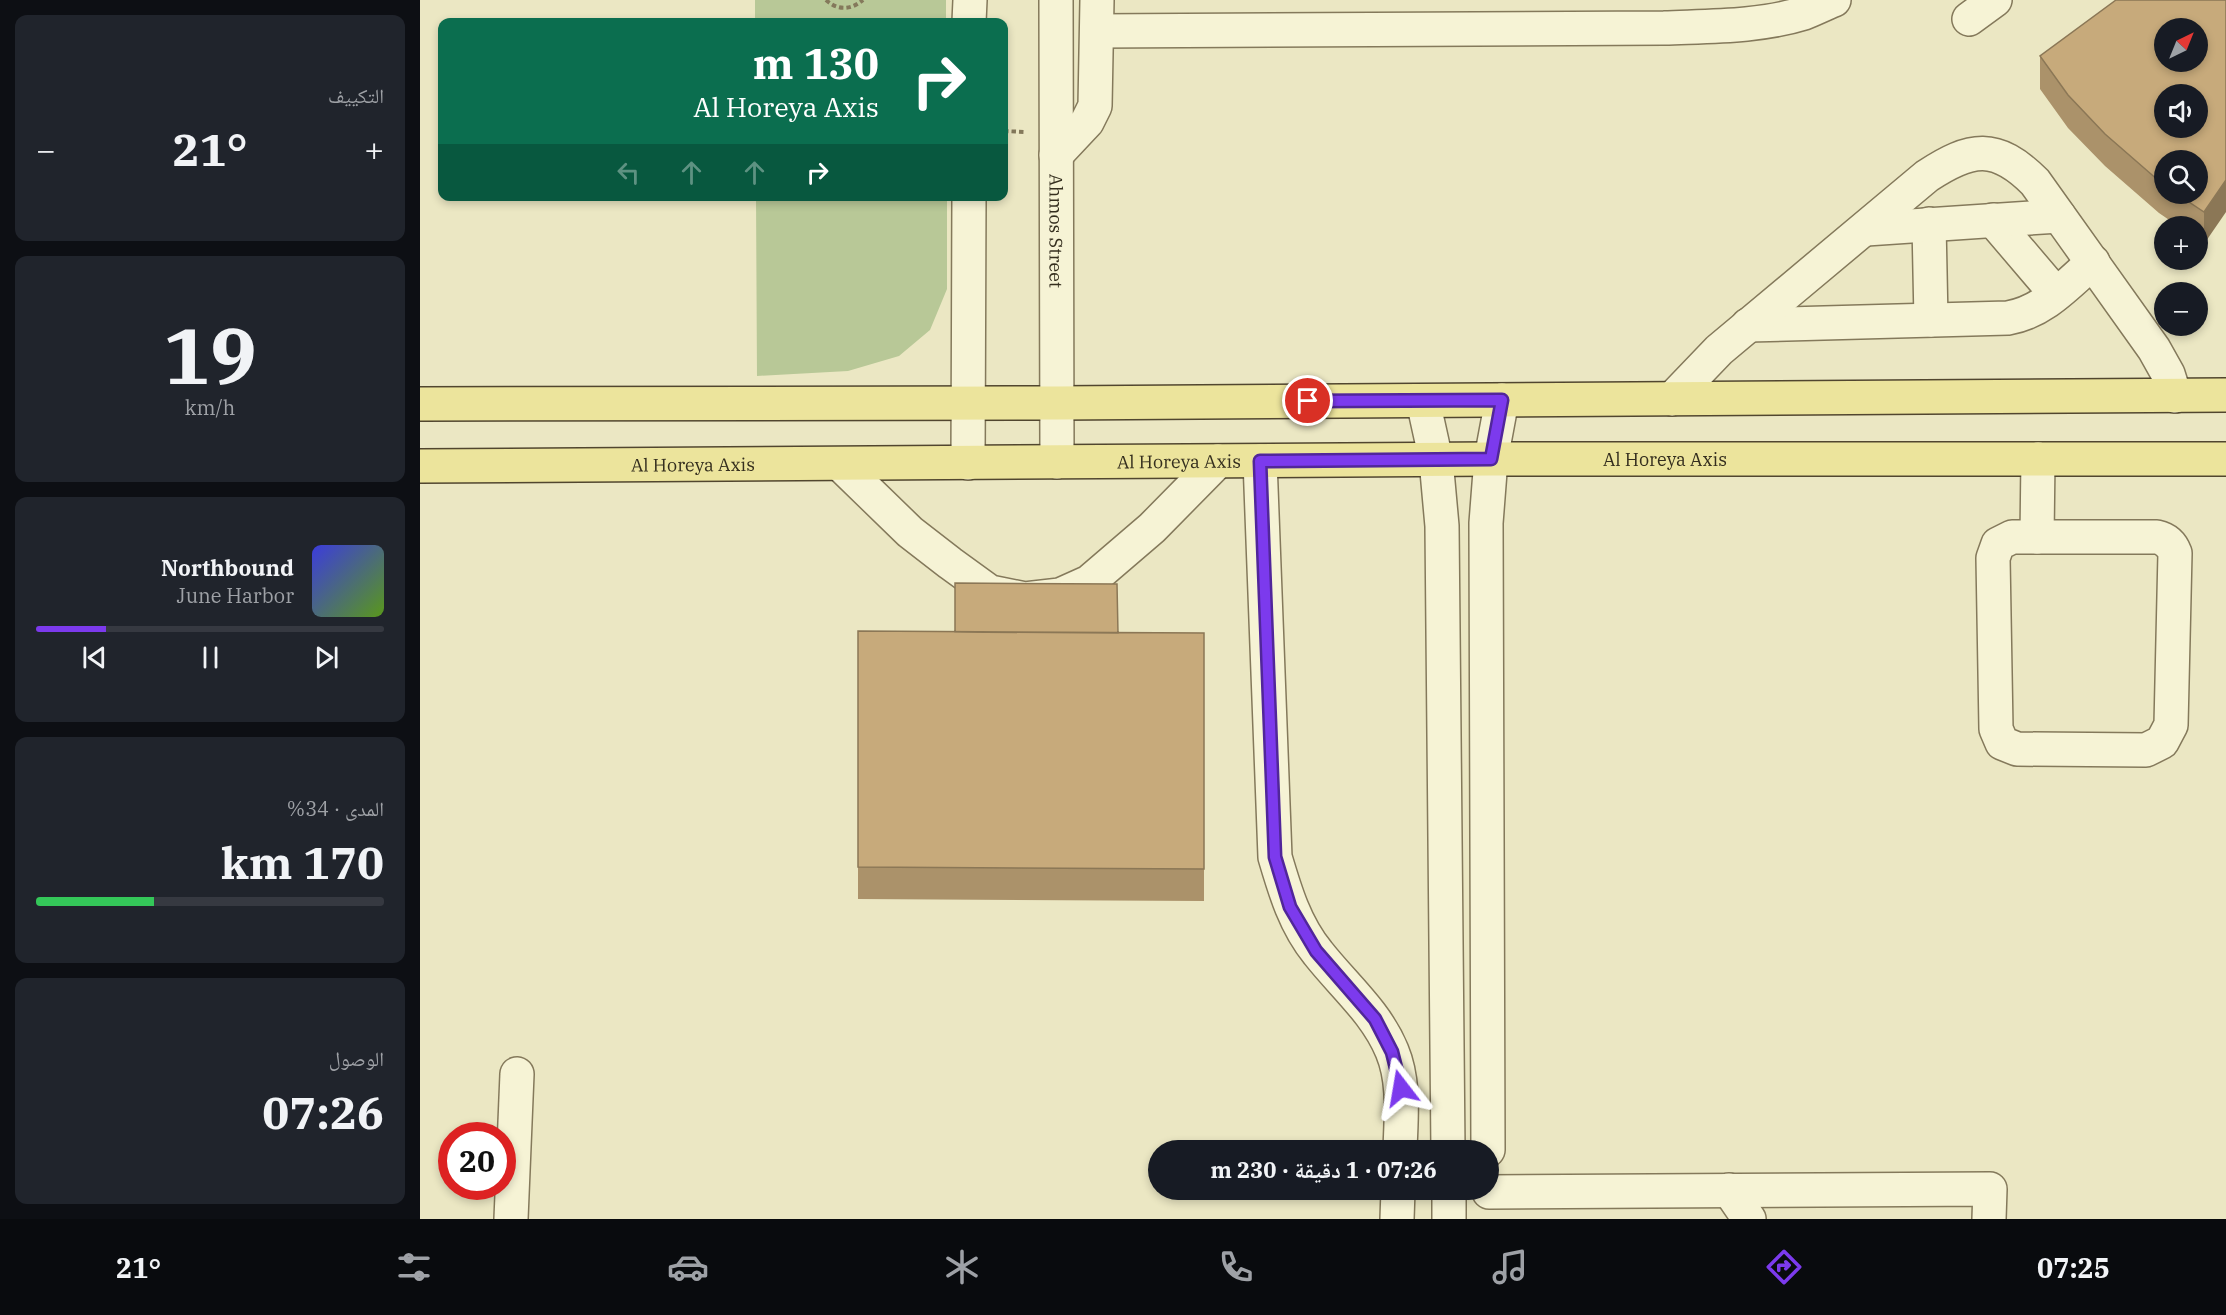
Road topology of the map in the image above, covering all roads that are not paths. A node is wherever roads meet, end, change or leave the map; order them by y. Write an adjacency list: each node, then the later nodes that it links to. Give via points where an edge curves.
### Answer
1 (969, 0): 8 (street)
2 (1056, 0): 10 (street, Ahmos Street)
3 (1834, 0): 5 (street, via 1765,22)
4 (1995, 0): 9 (street)
5 (1734, 13): 6 (street, via 1664,28)
6 (1443, 14): 7 (street)
7 (1097, 16): 10 (street, via 1095,106 1087,122)
8 (969, 18)
9 (1969, 19)
10 (1056, 155): 26 (street, Ahmos Street)
11 (969, 201): 25 (street)
12 (2059, 216): 13 (street); 15 (street, via 2021,168 2005,158 1985,153 1946,164); 16 (street)
13 (1993, 220): 14 (street); 17 (street)
14 (1929, 224): 15 (street); 18 (street)
15 (1866, 229): 19 (street)
16 (2093, 262): 17 (street); 21 (street, via 2154,349)
17 (2056, 294): 18 (street, via 2021,316)
18 (1931, 320): 19 (street)
19 (1748, 326): 22 (street)
20 (2226, 395): 21 (main road)
21 (2175, 396): 22 (main road)
22 (1672, 399): 23 (main road)
23 (1502, 400): 24 (main road); 28 (street)
24 (1423, 401): 26 (main road); 31 (street)
25 (968, 403): 26 (main road); 27 (main road); 35 (street)
26 (1057, 403): 34 (street, Ahmos Street)
27 (420, 404)
28 (1491, 459): 29 (main road, Al Horeya Axis); 31 (main road, Al Horeya Axis); 42 (street, via 1486,523)
29 (2038, 459): 30 (main road, Al Horeya Axis); 38 (street)
30 (2226, 459)
31 (1436, 460): 33 (main road, Al Horeya Axis); 41 (street, via 1442,525)
32 (1218, 461): 33 (main road, Al Horeya Axis); 34 (main road, Al Horeya Axis); 36 (street, via 1152,528 1089,582 1059,595 1024,599 990,592 950,563 910,532)
33 (1260, 461): 40 (street, via 1275,857 1290,907 1311,942 1375,1019 1392,1052 1401,1088)
34 (1057, 462): 35 (main road, Al Horeya Axis)
35 (968, 463): 36 (main road, Al Horeya Axis)
36 (840, 464): 37 (main road, Al Horeya Axis)
37 (420, 466)
38 (2037, 537): 38 (street, via 2157,537 2173,548 2171,725 2155,747 2017,748 2002,743 1998,736 1993,558 1998,544 2005,539)
39 (517, 1074): 47 (street)
40 (1400, 1140)
41 (1448, 1140)
42 (1488, 1140)
43 (1729, 1190): 44 (street); 50 (street); 51 (street, via 1990,1189)
44 (1499, 1192)
45 (1398, 1200): 48 (street)
46 (1449, 1200): 49 (street)
47 (511, 1219)
48 (1397, 1219)
49 (1449, 1219)
50 (1749, 1219)
51 (1989, 1219)

